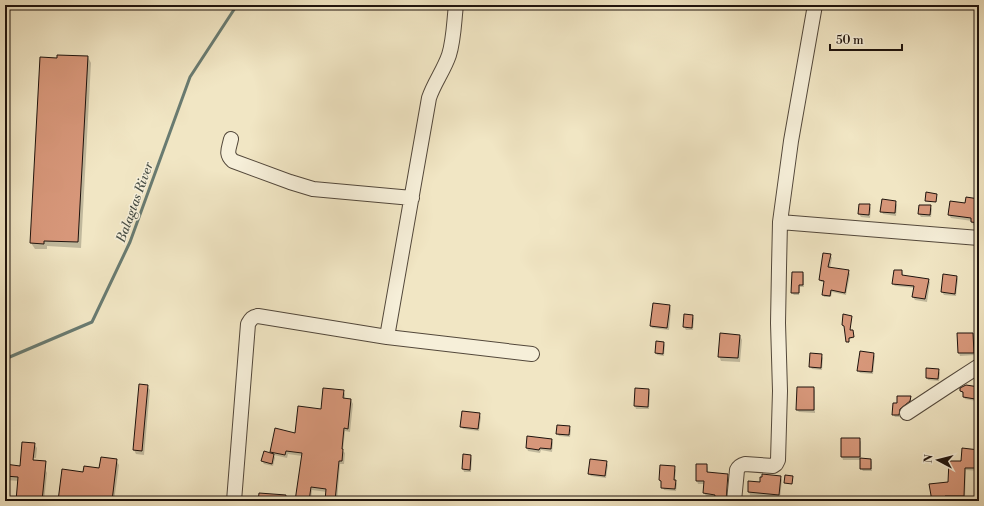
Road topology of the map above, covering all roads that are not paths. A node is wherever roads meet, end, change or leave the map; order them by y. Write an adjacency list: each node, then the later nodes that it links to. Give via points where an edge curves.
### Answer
1 (456, 5): 4 (street, via 449,54 429,98)
2 (815, 5): 5 (street, via 791,141)
3 (231, 139): 4 (street, via 228,154 234,161 300,186)
4 (412, 198): 7 (street)
5 (780, 222): 6 (street); 12 (street, via 778,460 773,466 742,464 737,470)
6 (979, 238)
7 (388, 337): 8 (street); 11 (street, via 258,316 250,319)
8 (532, 354)
9 (979, 366): 10 (street)
10 (908, 413)
11 (234, 501)
12 (734, 501)

